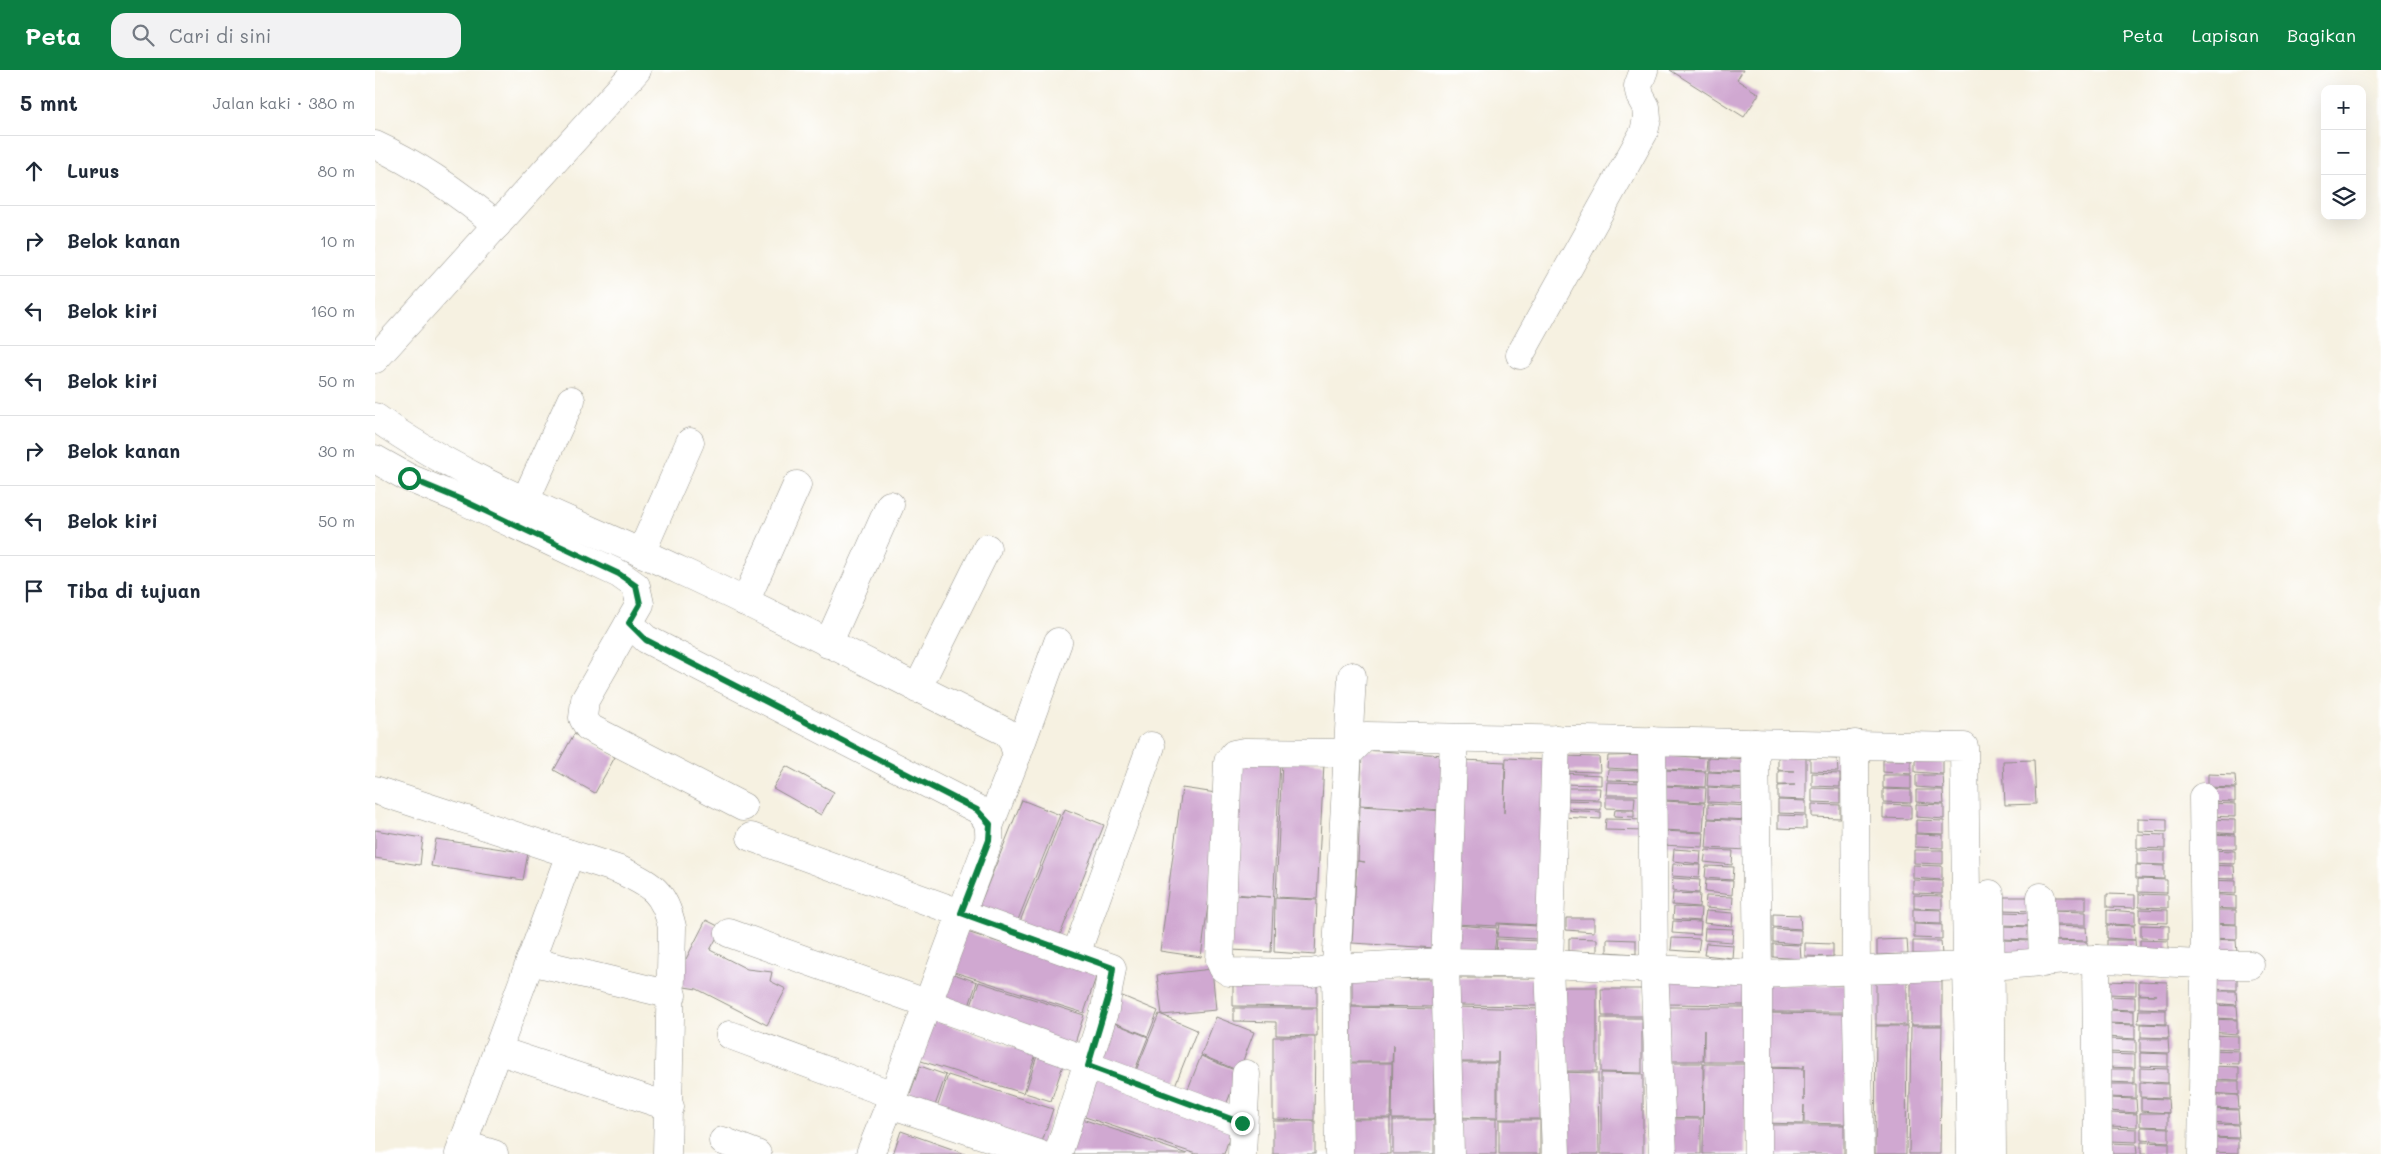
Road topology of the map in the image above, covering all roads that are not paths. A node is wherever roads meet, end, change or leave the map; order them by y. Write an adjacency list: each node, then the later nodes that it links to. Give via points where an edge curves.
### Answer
1 (637, 70): 4 (street)
2 (1644, 70): 5 (street, via 1638,86 1646,107 1644,132)
3 (375, 145): 4 (street, via 465,198)
4 (497, 226): 6 (street)
5 (1520, 355)
6 (375, 359)
7 (571, 400): 12 (street)
8 (375, 417): 12 (street, via 400,435)
9 (690, 442): 15 (street)
10 (375, 459): 17 (street, via 409,478 619,574 636,586 640,604)
11 (797, 485): 16 (street)
12 (525, 502): 15 (street)
13 (890, 505): 19 (street)
14 (987, 548): 21 (street)
15 (641, 553): 16 (street)
16 (745, 602): 19 (street)
17 (629, 623): 32 (street, via 585,700 583,718 588,727); 33 (street, via 646,640 671,654 977,810)
18 (1058, 642): 29 (street)
19 (828, 644): 21 (street)
20 (1352, 676): 28 (street)
21 (917, 688): 29 (street, via 1006,732)
22 (1454, 738): 23 (street); 28 (street, via 1366,736); 43 (street)
23 (1556, 739): 24 (street); 45 (street)
24 (1652, 741): 25 (street); 50 (street)
25 (1755, 743): 26 (street); 52 (street)
26 (1855, 744): 47 (street, via 1964,746); 51 (street)
27 (1151, 746): 40 (street)
28 (1349, 753): 49 (street); 49 (street, via 1244,752 1234,754 1228,762 1220,961 1223,968 1238,974 1311,974)
29 (1017, 755): 33 (street)
30 (375, 790): 35 (street)
31 (2203, 797): 48 (street)
32 (743, 807)
33 (990, 824): 38 (street, via 989,840)
34 (751, 837): 38 (street)
35 (570, 854): 42 (street); 53 (street, via 620,870 659,892 667,904 672,927)
36 (1990, 894): 47 (street)
37 (2041, 897): 44 (street)
38 (961, 913): 40 (street); 54 (street)
39 (729, 933): 54 (street)
40 (1076, 954): 57 (street, via 1113,968 1109,995)
41 (2096, 959): 44 (street); 48 (street); 79 (street)
42 (531, 961): 53 (street); 56 (street)
43 (1445, 962): 45 (street); 49 (street); 72 (street)
44 (2043, 963): 47 (street)
45 (1549, 964): 50 (street); 73 (street)
46 (2250, 964): 48 (street)
47 (1979, 966): 51 (street); 77 (street); 78 (street)
48 (2205, 966): 80 (street)
49 (1336, 968): 71 (street)
50 (1654, 969): 52 (street); 74 (street)
51 (1856, 972): 52 (street); 76 (street)
52 (1758, 974): 75 (street)
53 (672, 996): 60 (street)
54 (927, 1003): 57 (street); 59 (street)
55 (730, 1035): 59 (street)
56 (497, 1050): 60 (street); 63 (street)
57 (1089, 1064): 61 (street); 69 (street)
58 (1246, 1074): 61 (street)
59 (892, 1100): 67 (street); 68 (street)
60 (669, 1107): 65 (street)
61 (1242, 1123): 70 (street)
62 (723, 1141): 66 (street)
63 (461, 1149): 64 (street)
64 (494, 1154)
65 (667, 1154)
66 (757, 1154)
67 (870, 1154)
68 (1039, 1154)
69 (1058, 1154)
70 (1242, 1154)
71 (1339, 1154)
72 (1450, 1154)
73 (1556, 1154)
74 (1663, 1154)
75 (1758, 1154)
76 (1859, 1154)
77 (1971, 1154)
78 (1992, 1154)
79 (2097, 1154)
80 (2202, 1154)

